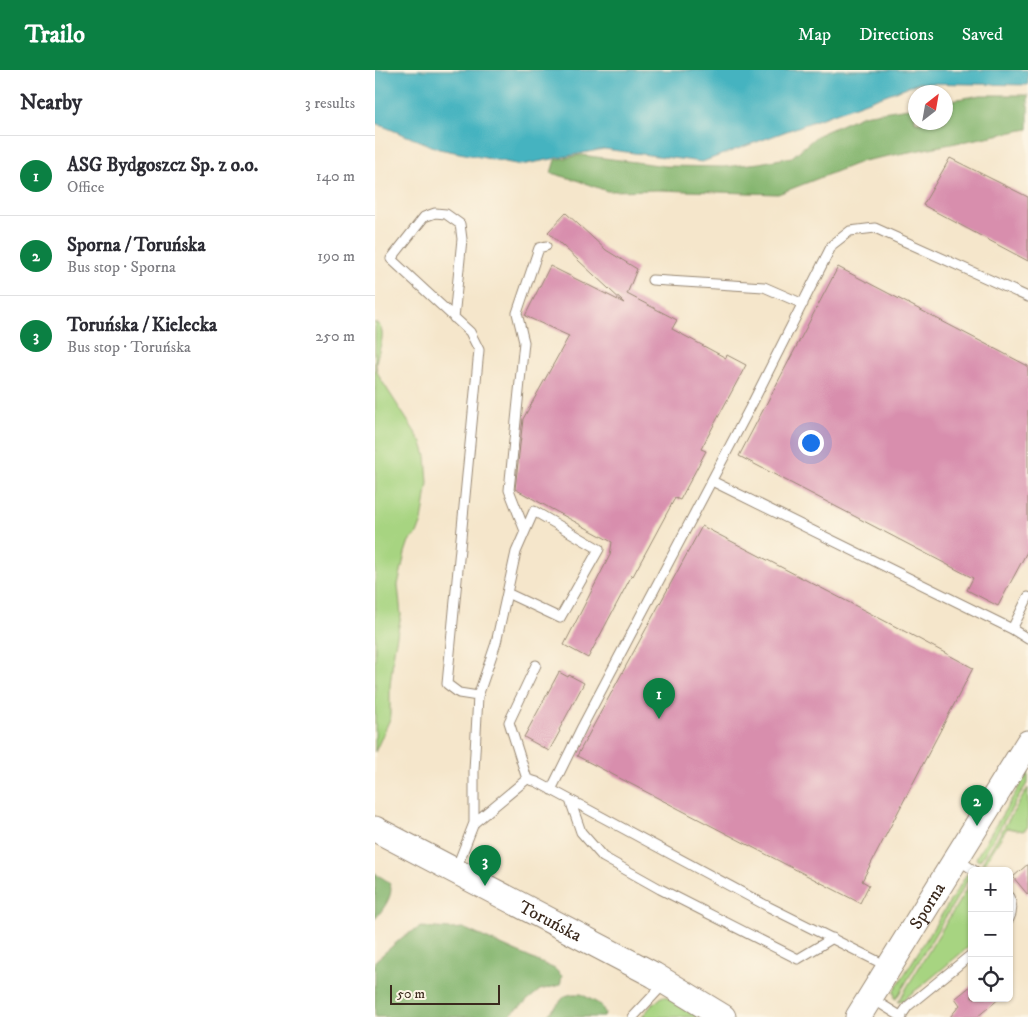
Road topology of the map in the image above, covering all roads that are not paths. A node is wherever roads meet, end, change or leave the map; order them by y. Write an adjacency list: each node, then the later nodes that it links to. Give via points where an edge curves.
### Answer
1 (547, 246): 7 (lane, via 539,248 517,313 524,342 509,490)
2 (652, 280): 4 (lane, via 764,287)
3 (1028, 297): 4 (lane, via 875,228 851,232 833,245)
4 (803, 304): 6 (lane)
5 (454, 318): 5 (lane, via 391,259 424,216 435,213 446,214 460,224 462,239); 13 (lane, via 470,332 479,350 447,684 459,693)
6 (712, 481): 10 (lane); 16 (lane)
7 (525, 531): 8 (lane, via 516,552); 8 (lane, via 535,511 599,549 559,618)
8 (507, 593): 13 (lane, via 496,643)
9 (1028, 597): 10 (lane)
10 (1012, 629): 11 (lane)
11 (1028, 639)
12 (536, 665): 15 (lane, via 509,722)
13 (478, 696): 18 (lane)
14 (1028, 743): 20 (street, Sporna)
15 (527, 779): 16 (lane); 18 (lane)
16 (551, 790): 17 (lane)
17 (570, 800): 22 (lane); 22 (lane, via 581,832 603,857 660,889 798,959)
18 (474, 823): 21 (lane)
19 (375, 829): 21 (street, Toruńska)
20 (966, 865): 24 (street, Sporna)
21 (455, 872): 25 (street, Toruńska)
22 (833, 938): 24 (lane)
23 (968, 957): 29 (lane, via 908,1006)
24 (890, 967): 26 (street, Sporna)
25 (665, 982): 27 (lane); 28 (street, Toruńska)
26 (864, 1008): 29 (lane)
27 (633, 1017)
28 (723, 1017)
29 (901, 1017)

